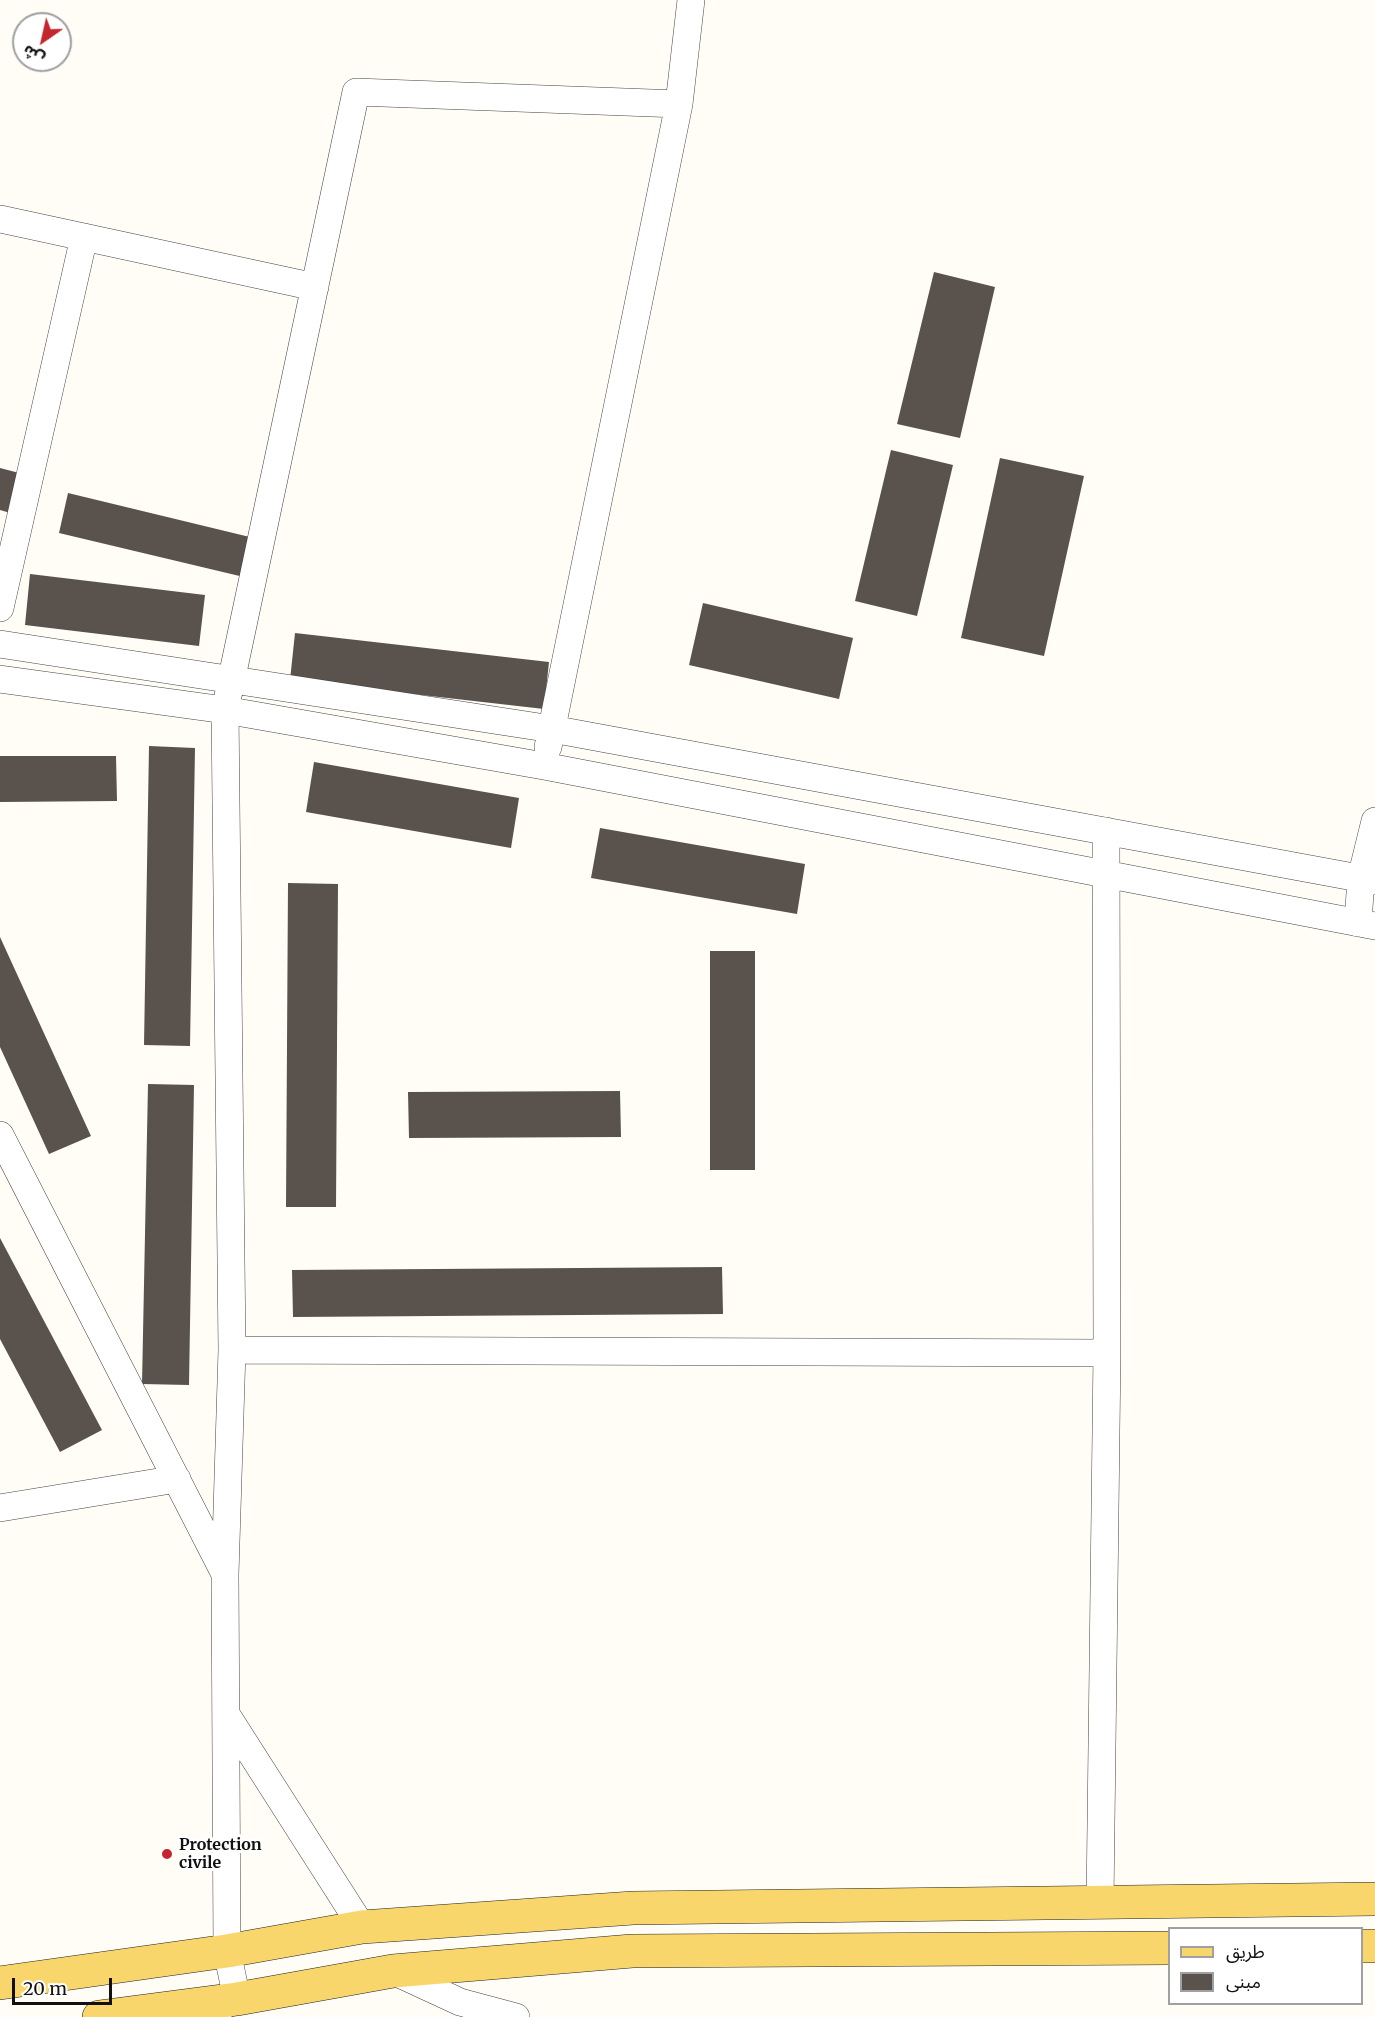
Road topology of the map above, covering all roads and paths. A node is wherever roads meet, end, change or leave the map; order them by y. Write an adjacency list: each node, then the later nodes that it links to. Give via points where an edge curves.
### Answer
1 (691, 0): 2 (street)
2 (679, 104): 5 (street, via 356,92); 11 (street)
3 (0, 219): 4 (street)
4 (84, 237): 5 (street); 6 (street)
5 (315, 287): 8 (street)
6 (0, 608)
7 (0, 644): 8 (street)
8 (232, 679): 10 (street); 11 (street)
9 (0, 680): 10 (street)
10 (225, 710): 12 (street); 19 (street)
11 (552, 729): 12 (street); 14 (street)
12 (544, 766): 15 (street)
13 (1375, 821): 16 (street)
14 (1106, 831): 15 (street); 16 (street)
15 (1106, 874): 17 (street); 20 (street)
16 (1368, 879): 17 (street)
17 (1367, 924)
18 (0, 1135): 21 (street)
19 (232, 1350): 20 (street); 23 (street)
20 (1107, 1353): 26 (street)
21 (177, 1479): 22 (street); 23 (street)
22 (0, 1508)
23 (225, 1574): 24 (street)
24 (226, 1714): 27 (street); 29 (street)
25 (1375, 1899): 26 (main road)
26 (1100, 1902): 27 (main road, via 633,1908)
27 (362, 1927): 29 (main road)
28 (1168, 1948): 30 (main road, via 632,1951)
29 (227, 1951): 31 (main road); 32 (street)
30 (393, 1971): 32 (main road); 35 (street, via 460,2002)
31 (0, 1983)
32 (237, 1999): 33 (main road); 34 (street)
33 (99, 2017)
34 (200, 2017)
35 (516, 2017)

